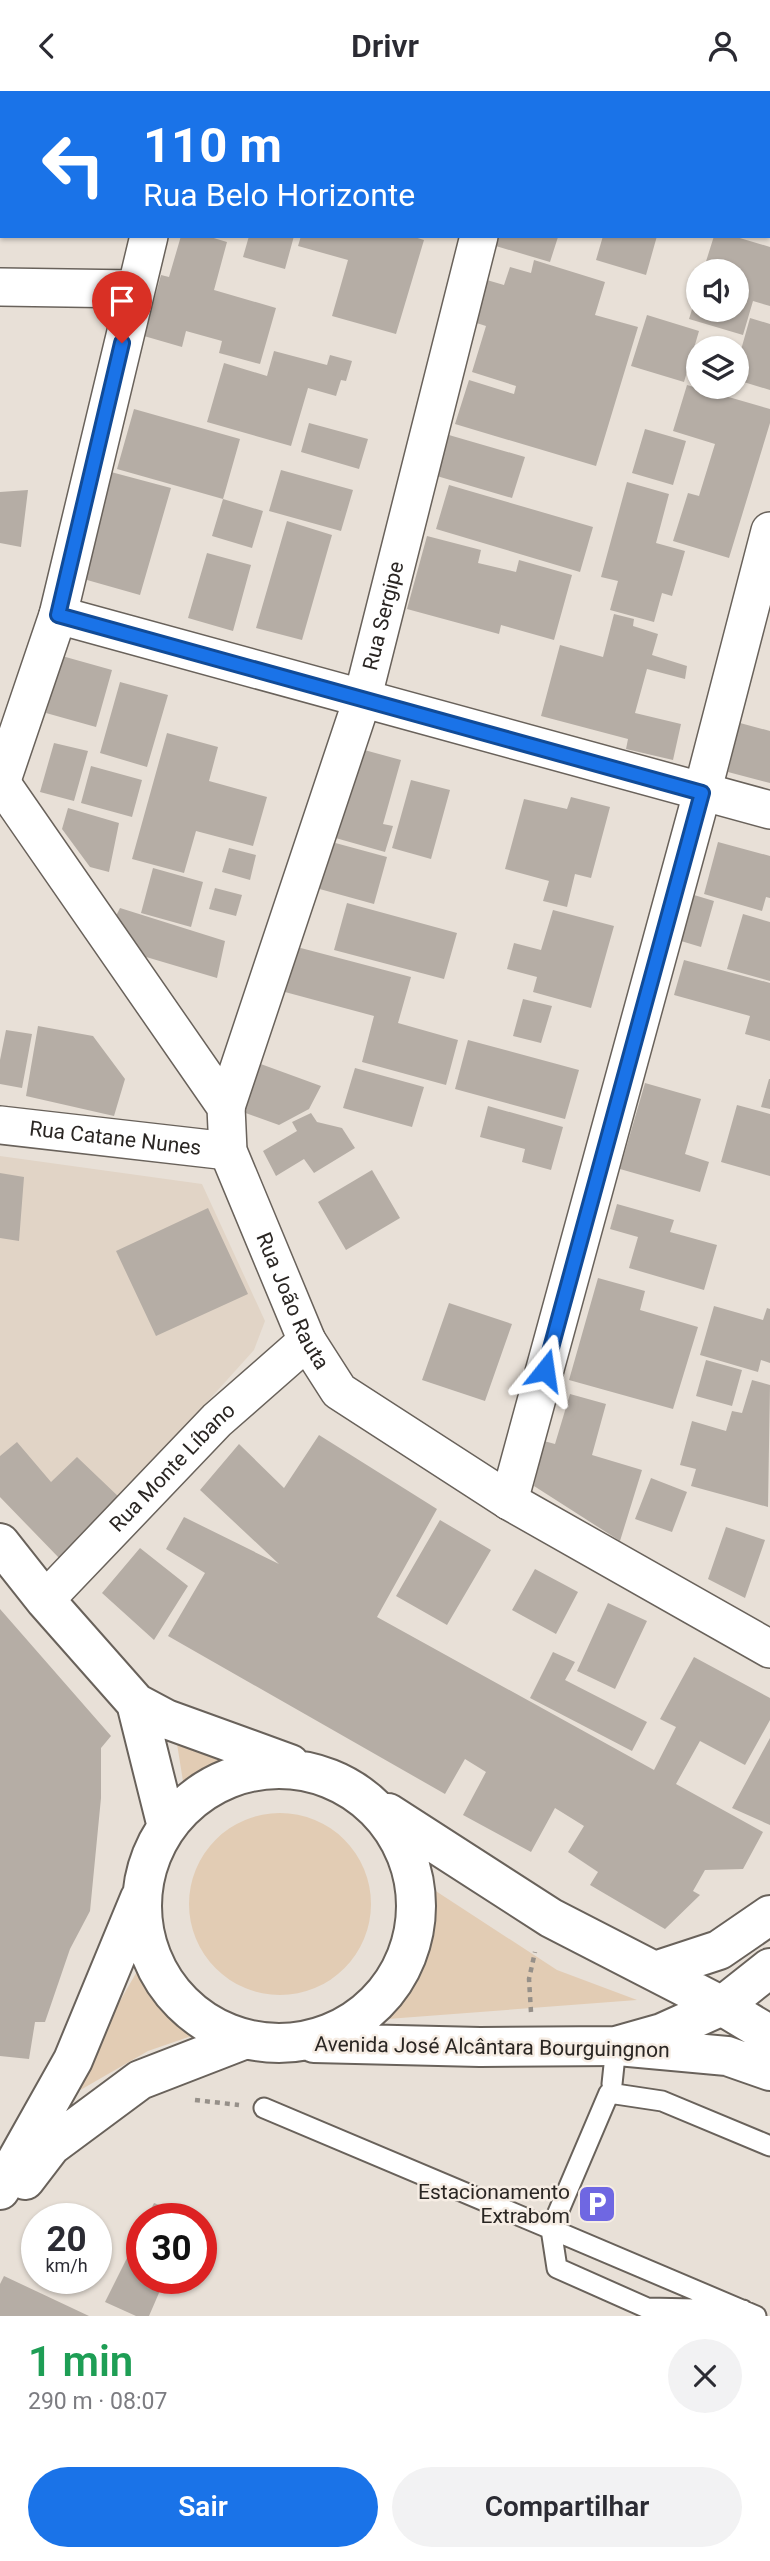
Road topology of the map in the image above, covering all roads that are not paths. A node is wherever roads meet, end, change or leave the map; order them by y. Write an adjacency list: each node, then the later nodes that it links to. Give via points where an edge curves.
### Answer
1 (148, 238): 4 (street)
2 (478, 238): 7 (street, Rua Sergipe)
3 (0, 287): 4 (street)
4 (135, 289): 6 (street)
5 (770, 531): 9 (street)
6 (58, 615): 7 (street); 8 (street)
7 (362, 700): 9 (street); 11 (street, Rua Sergipe)
8 (1, 782): 11 (street)
9 (702, 793): 10 (street); 15 (street)
10 (770, 810)
11 (226, 1107): 13 (street, Rua João Rauta)
12 (0, 1125): 13 (street, Rua Catane Nunes)
13 (228, 1151): 14 (street, Rua João Rauta)
14 (307, 1341): 15 (street, Rua João Rauta, via 339,1391); 17 (street, Rua Monte Líbano, via 217,1420)
15 (509, 1501): 18 (street, Rua João Rauta)
16 (0, 1543): 17 (main road)
17 (45, 1600): 19 (main road)
18 (770, 1649)
19 (136, 1703): 20 (main road, via 166,1719); 21 (main road)
20 (355, 1792): 21 (main road, via 278,1771 246,1773 201,1792); 25 (main road, via 551,1918); 29 (main road, via 399,1837 411,1867 417,1914 411,1945 398,1974 368,2011 326,2035)
21 (167, 1826): 22 (main road, via 150,1858)
22 (142, 1893): 28 (main road, via 146,1941 167,1985 201,2020); 35 (main road, via 73,2060)
23 (770, 1915): 25 (main road, via 719,1950)
24 (770, 1968): 26 (main road)
25 (655, 1971): 26 (main road)
26 (722, 2006): 27 (main road); 30 (main road, via 662,2033)
27 (770, 2035)
28 (246, 2039): 29 (main road, Avenida José Alcântara Bourguingnon); 36 (main road, via 140,2080 118,2095 51,2146)
29 (295, 2042): 30 (main road, Avenida José Alcântara Bourguingnon)
30 (616, 2046): 31 (main road, Avenida José Alcântara Bourguingnon, via 727,2056); 32 (lane)
31 (770, 2071)
32 (612, 2084)
33 (264, 2108): 37 (lane)
34 (770, 2146): 37 (lane, via 662,2101 609,2094)
35 (0, 2190)
36 (0, 2212)
37 (551, 2229): 38 (lane); 38 (lane, via 557,2268 647,2308)
38 (749, 2313)

